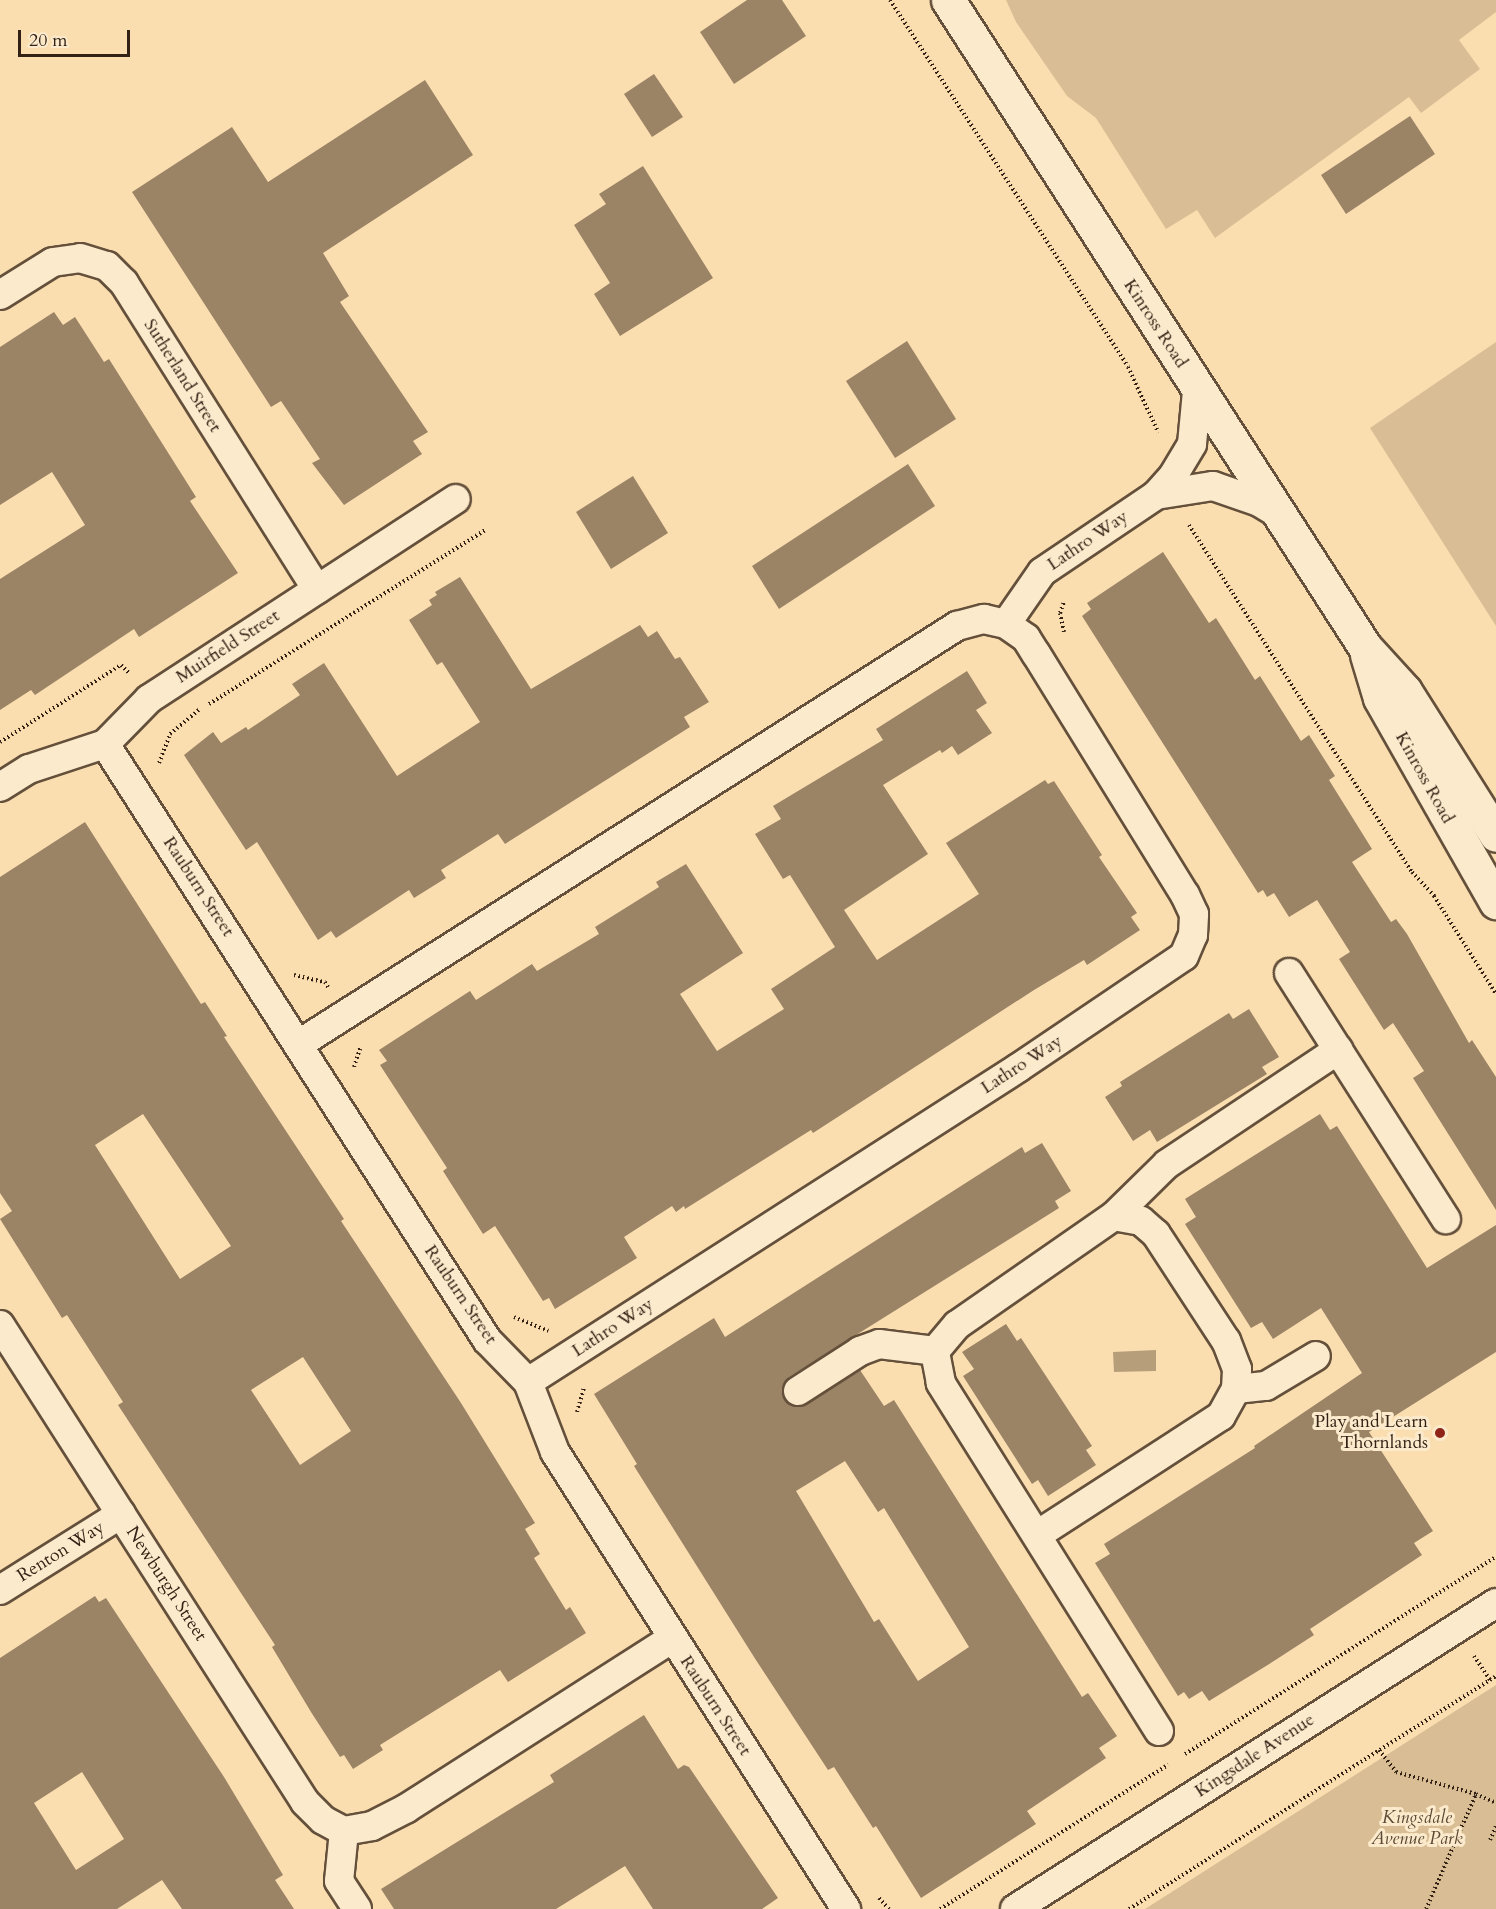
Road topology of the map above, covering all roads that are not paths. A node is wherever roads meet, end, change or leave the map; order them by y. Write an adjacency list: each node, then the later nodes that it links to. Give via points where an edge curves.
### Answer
1 (948, 0): 3 (street, Kinross Road)
2 (0, 295): 7 (street, Sutherland Street, via 53,262 80,258 107,266 124,283)
3 (1197, 391): 4 (street, Lathro Way, via 1192,444); 6 (street, Kinross Road)
4 (1156, 495): 6 (street, Lathro Way, via 1213,486 1259,502); 8 (street, Lathro Way, via 1042,572)
5 (456, 499): 7 (street, Muirfield Street)
6 (1282, 516): 9 (street, Kinross Road)
7 (317, 589): 10 (street, Muirfield Street, via 149,699)
8 (1006, 624): 15 (street, via 984,619 957,626); 22 (street, Lathro Way, via 1026,638 1185,895 1194,914 1193,935 1184,956 1018,1068)
9 (1365, 647): 12 (street, Kinross Road, via 1405,691); 13 (street, Kinross Road, via 1380,698)
10 (105, 744): 11 (street, Muirfield Street, via 29,769); 15 (street, Rauburn Street)
11 (0, 787)
12 (1496, 835)
13 (1496, 902)
14 (1289, 974): 16 (street)
15 (300, 1044): 22 (street, Rauburn Street, via 486,1340)
16 (1338, 1050): 17 (street, via 1167,1164); 18 (street)
17 (1114, 1216): 20 (street, via 957,1324); 23 (street, via 1141,1221 1156,1234 1226,1341 1237,1369)
18 (1446, 1219)
19 (0, 1325): 25 (street, Newburgh Street)
20 (935, 1351): 24 (street, via 879,1344 860,1351); 26 (street, via 941,1383)
21 (1316, 1356): 23 (street, via 1266,1386)
22 (528, 1382): 29 (street, Rauburn Street, via 555,1452)
23 (1236, 1389): 26 (street, via 1221,1416)
24 (798, 1391)
25 (121, 1514): 27 (street, Renton Way); 31 (street, Newburgh Street, via 305,1802 322,1820)
26 (1037, 1535): 30 (street)
27 (0, 1590)
28 (1496, 1603): 34 (street, Kingsdale Avenue)
29 (671, 1639): 31 (street, via 407,1808 372,1826); 33 (street, Rauburn Street)
30 (1159, 1731)
31 (344, 1832): 32 (street, via 339,1881)
32 (357, 1909)
33 (846, 1909)
34 (1015, 1909)

